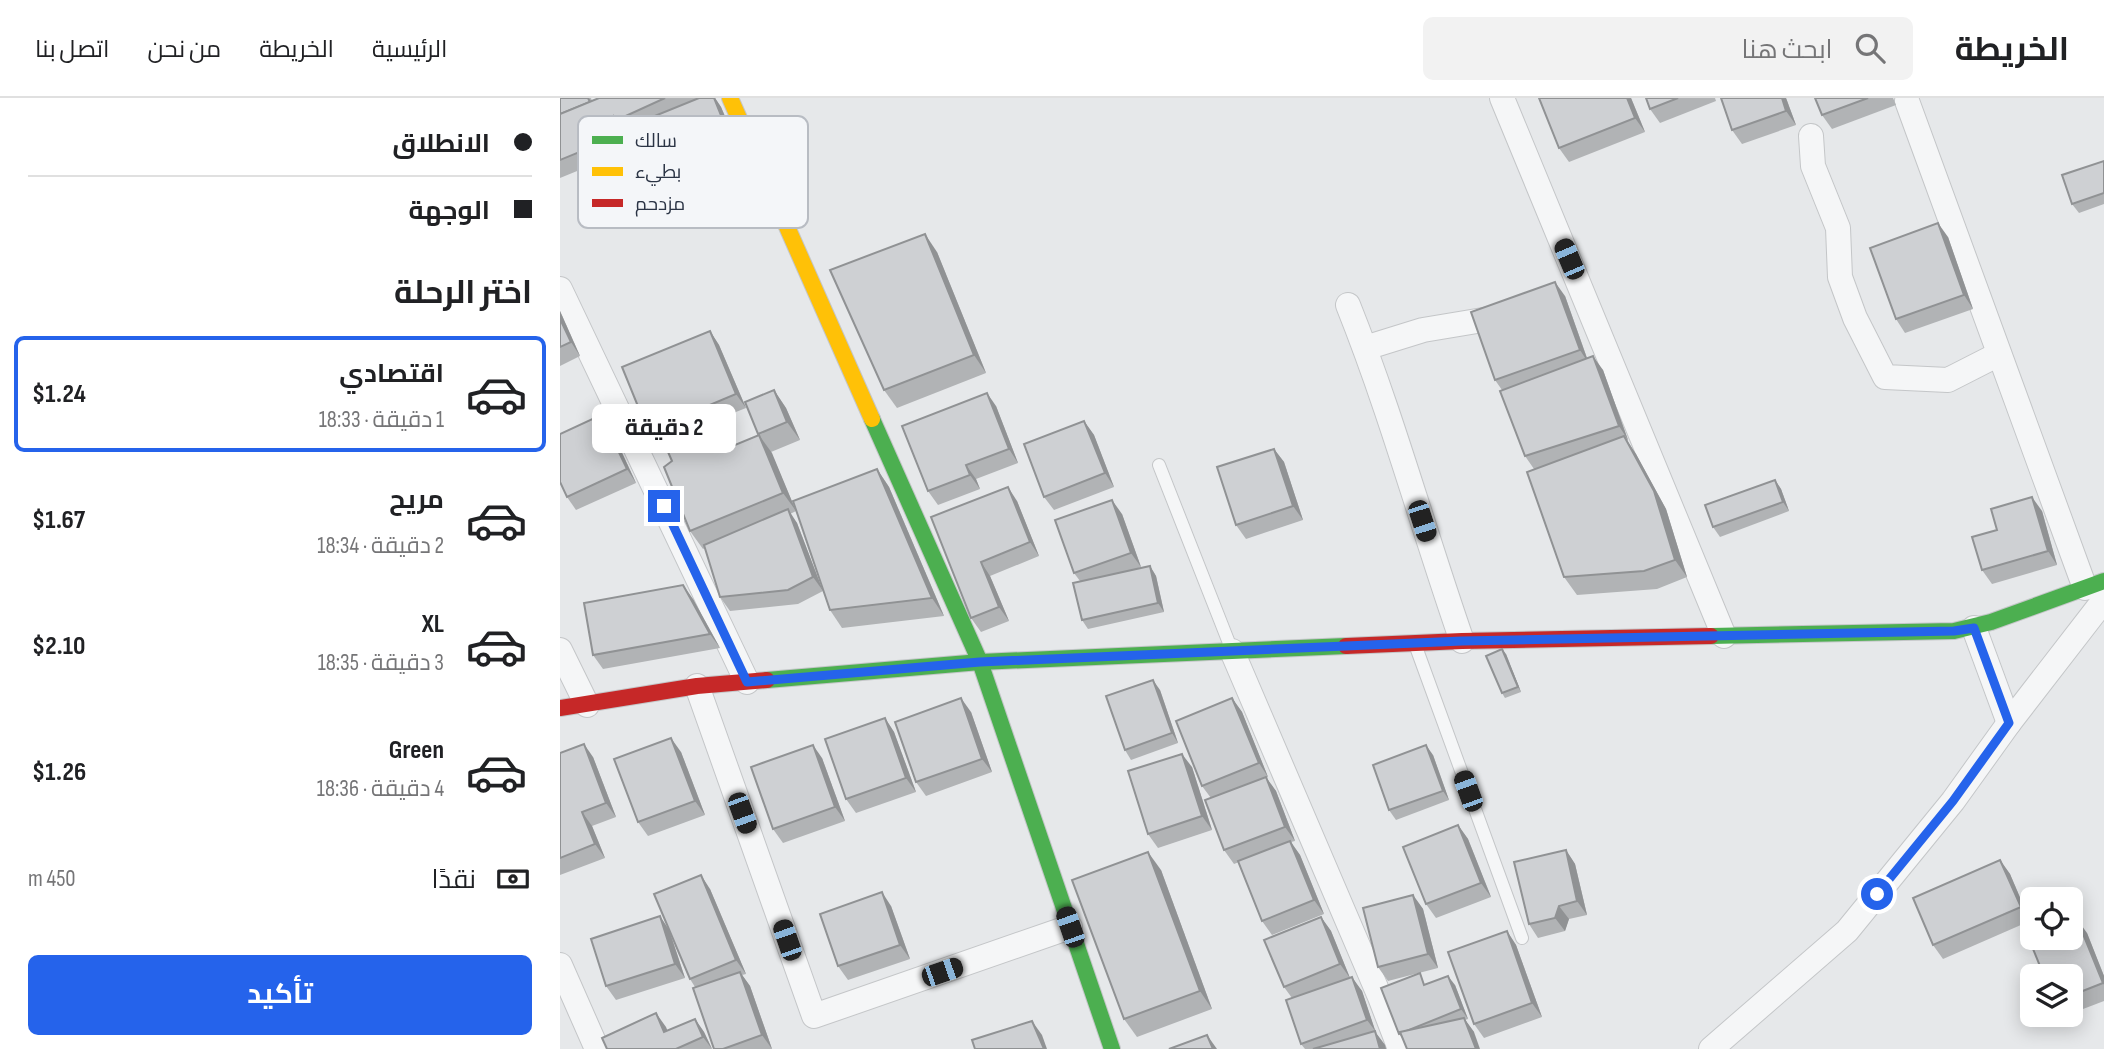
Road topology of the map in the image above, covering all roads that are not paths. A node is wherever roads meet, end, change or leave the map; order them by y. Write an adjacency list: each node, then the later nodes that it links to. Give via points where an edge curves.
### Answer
1 (730, 98): 4 (street)
2 (1502, 98): 10 (street)
3 (1907, 101): 13 (street)
4 (738, 116)
5 (1811, 136): 13 (street, via 1813,166 1838,228 1840,277 1885,377 1948,380)
6 (788, 228): 22 (street)
7 (560, 289): 23 (street)
8 (1348, 305): 12 (street)
9 (1563, 305): 10 (street)
10 (1588, 305): 17 (street)
11 (1523, 313): 12 (street, via 1423,330)
12 (1365, 348): 18 (street)
13 (1999, 354): 15 (street)
14 (1158, 465): 21 (lane)
15 (2099, 597): 16 (street); 27 (street)
16 (1974, 628): 17 (street); 27 (street)
17 (1724, 636): 18 (street)
18 (1462, 641): 19 (street)
19 (1415, 643): 21 (street); 29 (lane)
20 (560, 650): 25 (street)
21 (1232, 651): 22 (street); 33 (street)
22 (980, 662): 23 (street); 28 (street)
23 (747, 682): 24 (street)
24 (697, 686): 25 (street); 28 (street, via 814,1016)
25 (587, 705): 26 (street)
26 (560, 708)
27 (2009, 723): 34 (street, via 1953,801 1847,931)
28 (1070, 927): 32 (street)
29 (1522, 938)
30 (560, 965): 31 (street)
31 (597, 1049)
32 (1112, 1049)
33 (1400, 1049)
34 (1711, 1049)

